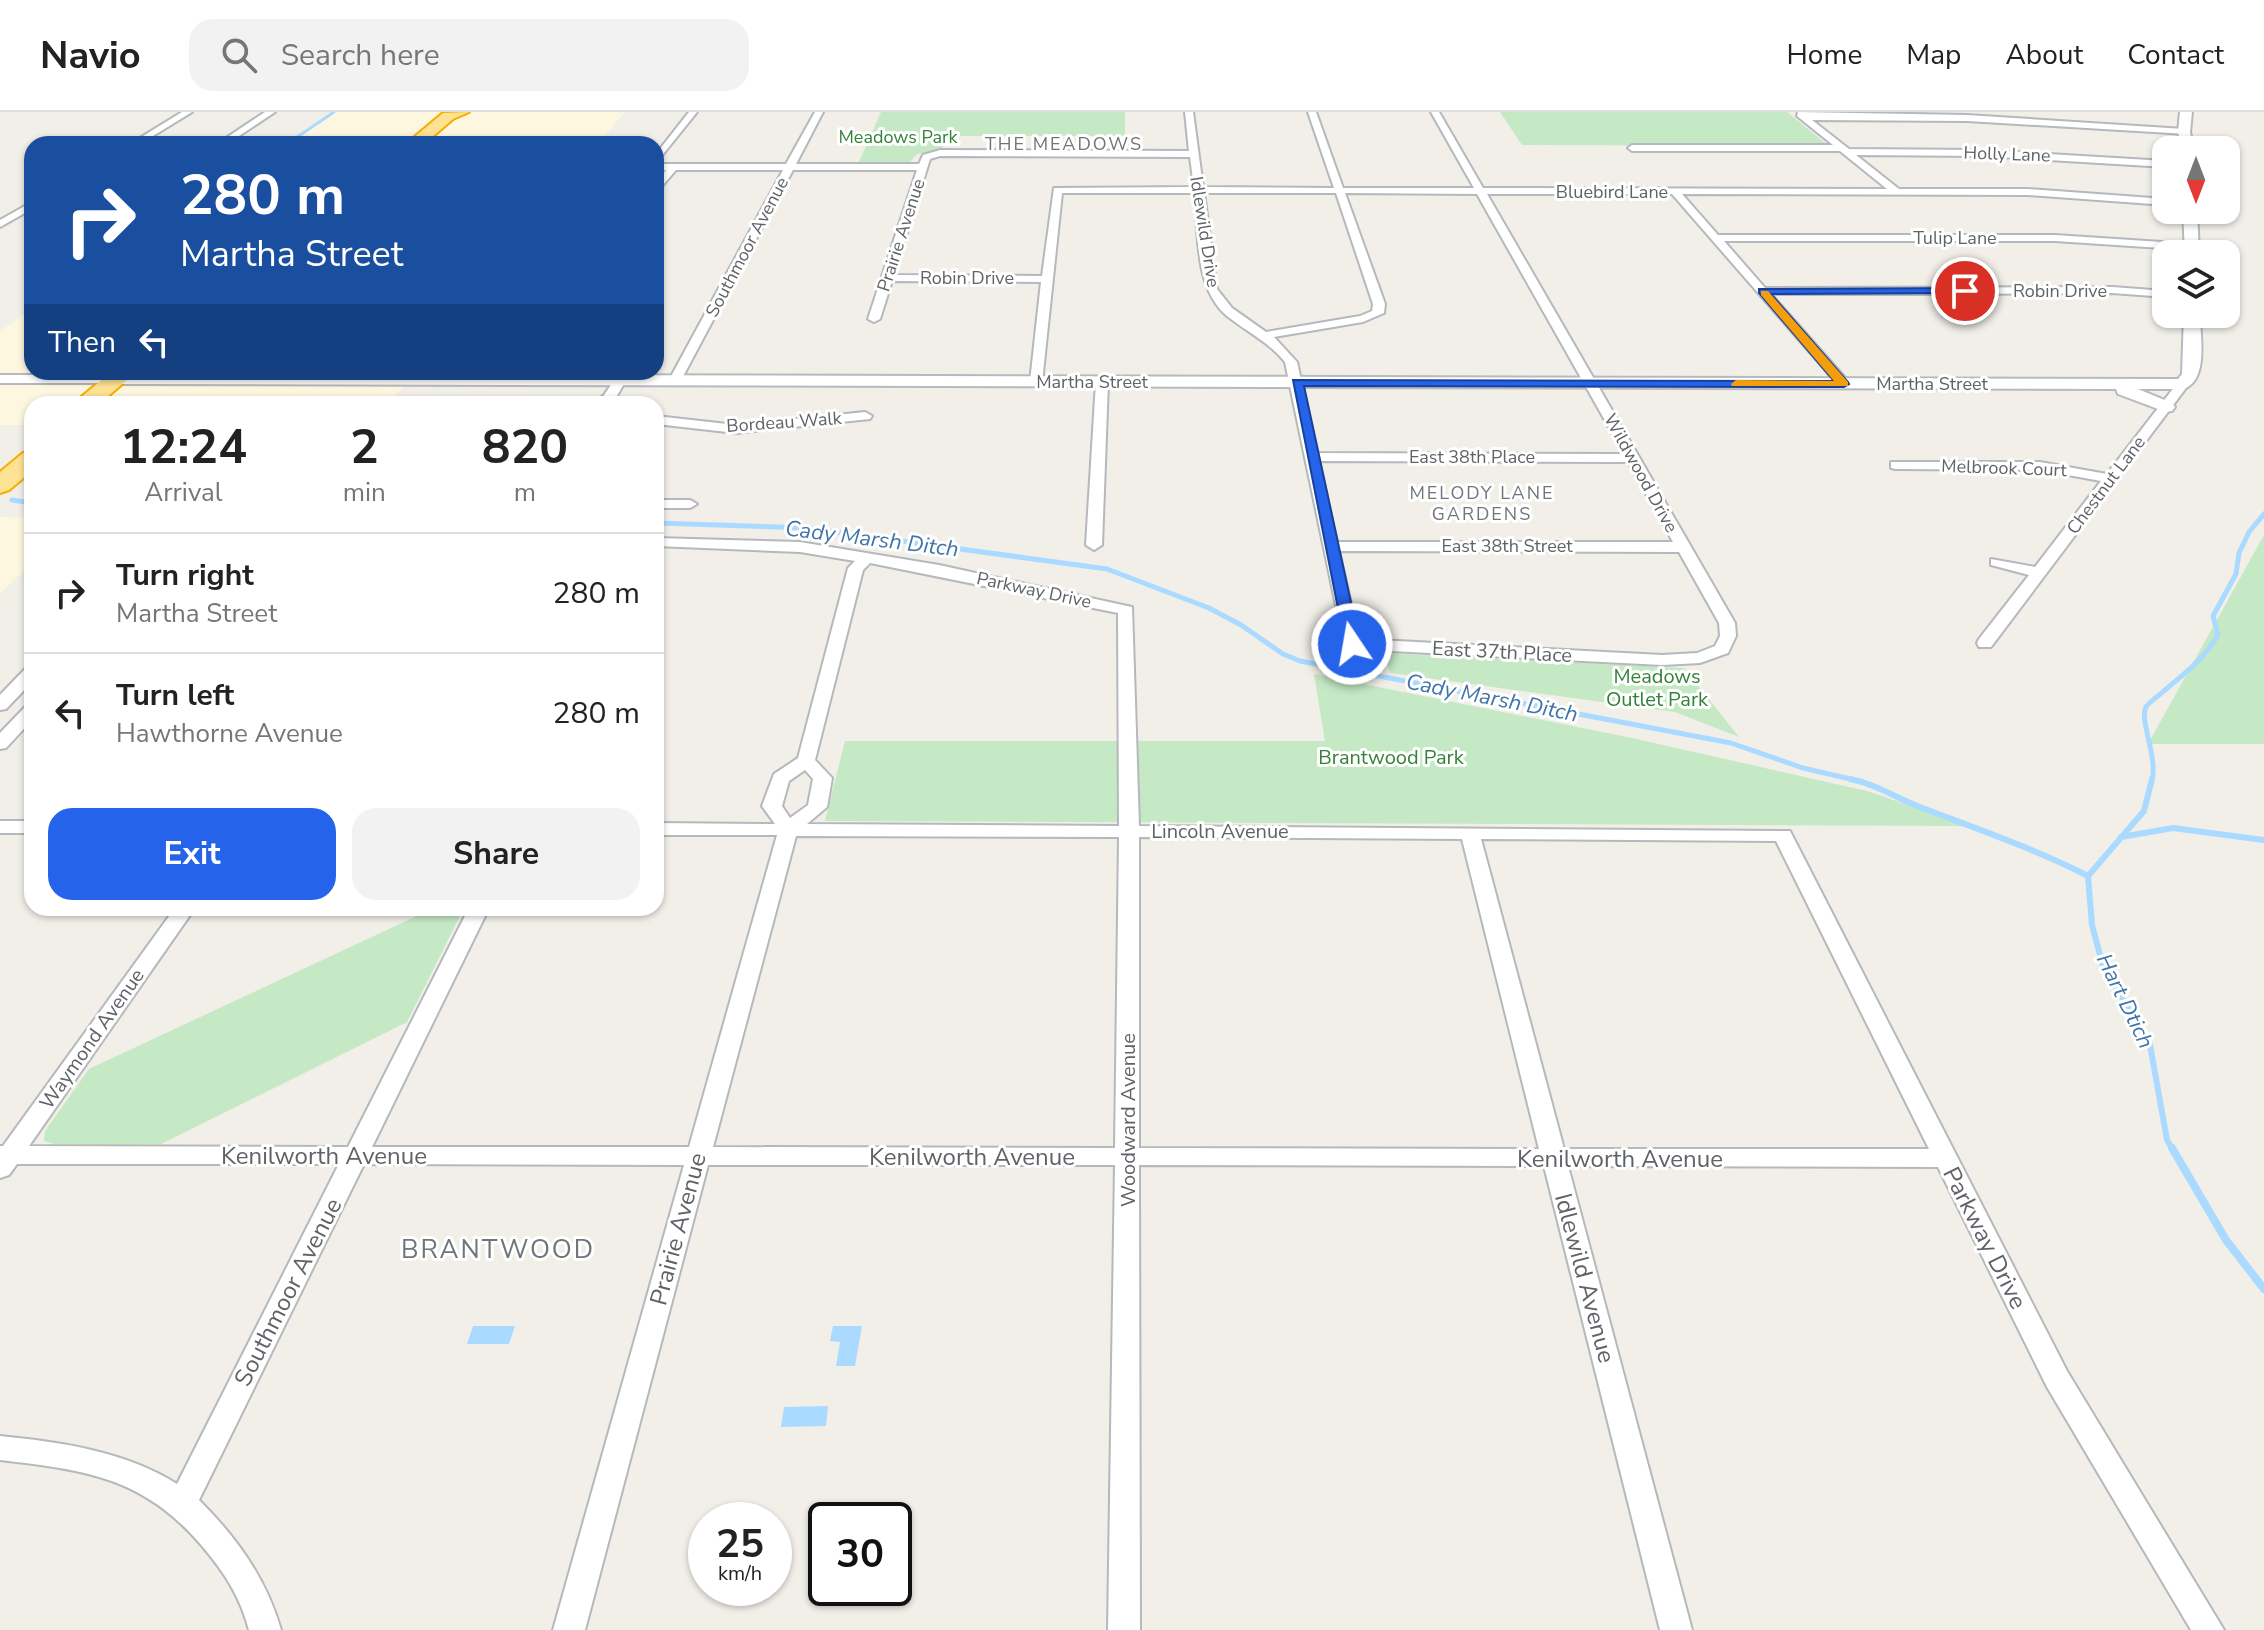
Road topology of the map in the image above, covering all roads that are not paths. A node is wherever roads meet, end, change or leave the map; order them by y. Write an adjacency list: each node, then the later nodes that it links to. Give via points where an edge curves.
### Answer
1 (188, 112): 12 (street)
2 (271, 112): 13 (street)
3 (693, 112): 17 (street)
4 (819, 112): 23 (street, Southmoor Avenue)
5 (1189, 112): 19 (street, Idlewild Drive)
6 (1312, 112): 27 (street)
7 (1435, 112): 28 (street, Wildwood Drive)
8 (2186, 112): 11 (street)
9 (451, 113): 14 (highway)
10 (1801, 114): 11 (street); 18 (street)
11 (2184, 132): 15 (street)
12 (148, 136)
13 (234, 136)
14 (424, 136)
15 (2185, 136)
16 (1632, 148): 18 (street, Holly Lane)
17 (664, 150)
18 (1844, 150): 20 (street, Holly Lane); 30 (street)
19 (1193, 154): 24 (street, Prairie Avenue, via 931,154); 26 (street, Idlewild Drive)
20 (2152, 163)
21 (664, 167): 22 (street)
22 (673, 167): 23 (street); 25 (street)
23 (790, 167): 24 (street); 51 (street, Southmoor Avenue)
24 (922, 167): 36 (street, Prairie Avenue)
25 (664, 179)
26 (1198, 191): 27 (street, Bluebird Lane); 37 (street, Bluebird Lane, via 1057,190); 44 (street, Idlewild Drive, via 1211,289 1219,305)
27 (1339, 191): 28 (street, Bluebird Lane); 44 (street, via 1378,313)
28 (1481, 191): 29 (street, Bluebird Lane); 55 (street, Wildwood Drive)
29 (1675, 192): 30 (street, Bluebird Lane); 34 (street)
30 (1897, 192): 31 (street, Bluebird Lane, via 2028,192)
31 (2152, 201)
32 (24, 210): 33 (street)
33 (0, 224)
34 (1718, 238): 35 (street, Tulip Lane, via 2055,238); 38 (street)
35 (2152, 246)
36 (888, 278): 37 (street, Robin Drive); 41 (street, Prairie Avenue)
37 (1047, 279): 52 (street)
38 (1762, 291): 39 (street, Robin Drive); 56 (street)
39 (1935, 291): 40 (street, Robin Drive); 42 (street)
40 (2152, 293)
41 (874, 319)
42 (1968, 320)
43 (2192, 328): 58 (street, Chestnut Lane, via 2191,375)
44 (1267, 335): 54 (street, Idlewild Drive, via 1291,362)
45 (24, 378): 46 (street, Martha Street)
46 (0, 379)
47 (126, 380): 59 (highway)
48 (130, 380): 60 (highway)
49 (568, 380): 50 (street, Martha Street)
50 (613, 382): 51 (street, Martha Street); 61 (street)
51 (674, 382): 52 (street, Martha Street)
52 (1036, 382): 53 (street, Martha Street)
53 (1102, 382): 54 (street, Martha Street); 74 (street)
54 (1297, 382): 55 (street, Martha Street); 65 (street, Idlewild Drive)
55 (1591, 383): 56 (street, Martha Street); 66 (street, Wildwood Drive)
56 (1844, 384): 57 (street, Martha Street)
57 (2104, 384): 58 (street, Martha Street); 62 (street)
58 (2183, 384): 62 (street, Chestnut Lane)
59 (99, 396)
60 (117, 396)
61 (610, 396)
62 (2166, 407): 69 (street, Chestnut Lane)
63 (865, 416): 64 (street, Bordeau Walk, via 736,429)
64 (664, 421)
65 (1312, 457): 66 (street, East 38th Place); 75 (street, Idlewild Drive)
66 (1633, 458): 76 (street, Wildwood Drive)
67 (24, 465): 70 (highway)
68 (1896, 465): 69 (street, Melbrook Court, via 2040,466)
69 (2111, 479): 79 (street, Chestnut Lane)
70 (0, 485)
71 (664, 504): 72 (street)
72 (690, 504)
73 (664, 542): 77 (street, Parkway Drive, via 800,547)
74 (1094, 545)
75 (1331, 546): 76 (street, East 38th Street); 82 (street, Idlewild Drive)
76 (1683, 547): 83 (street, Wildwood Drive, via 1727,623 1722,649)
77 (868, 557): 80 (street, Parkway Drive); 88 (street, via 856,568)
78 (1996, 562): 79 (street)
79 (2039, 573): 81 (street, Chestnut Lane)
80 (1126, 610): 93 (street, Woodward Avenue)
81 (1985, 643)
82 (1352, 644): 83 (street, East 37th Place)
83 (1700, 658)
84 (24, 680): 85 (street)
85 (0, 705)
86 (24, 718): 87 (street)
87 (0, 744)
88 (806, 761): 92 (street, via 781,778 772,806); 92 (street, via 823,778 817,807)
89 (0, 827): 90 (street)
90 (24, 827)
91 (664, 829): 92 (street, Lincoln Avenue)
92 (788, 829): 93 (street, Lincoln Avenue); 100 (street, Prairie Avenue)
93 (1129, 831): 94 (street, Lincoln Avenue); 99 (street, Woodward Avenue)
94 (1470, 833): 95 (street, Lincoln Avenue); 102 (street, Idlewild Avenue)
95 (1783, 835): 101 (street, Parkway Drive)
96 (179, 916): 103 (street, Waymond Avenue)
97 (475, 916): 98 (street, Southmoor Avenue)
98 (356, 1156): 100 (street, Kenilworth Avenue); 103 (street, Kenilworth Avenue); 105 (street, Southmoor Avenue)
99 (1128, 1156): 100 (street, Kenilworth Avenue); 102 (street, Kenilworth Avenue); 108 (street, Woodward Avenue)
100 (697, 1158): 107 (street, Prairie Avenue)
101 (1944, 1158): 102 (street, Kenilworth Avenue); 110 (street, Parkway Drive, via 2057,1379)
102 (1554, 1159): 109 (street, Idlewild Avenue)
103 (3, 1160)
104 (0, 1448): 105 (street, via 76,1459 132,1476)
105 (183, 1503): 106 (street, via 241,1568)
106 (265, 1630)
107 (569, 1630)
108 (1124, 1630)
109 (1676, 1630)
110 (2208, 1630)

